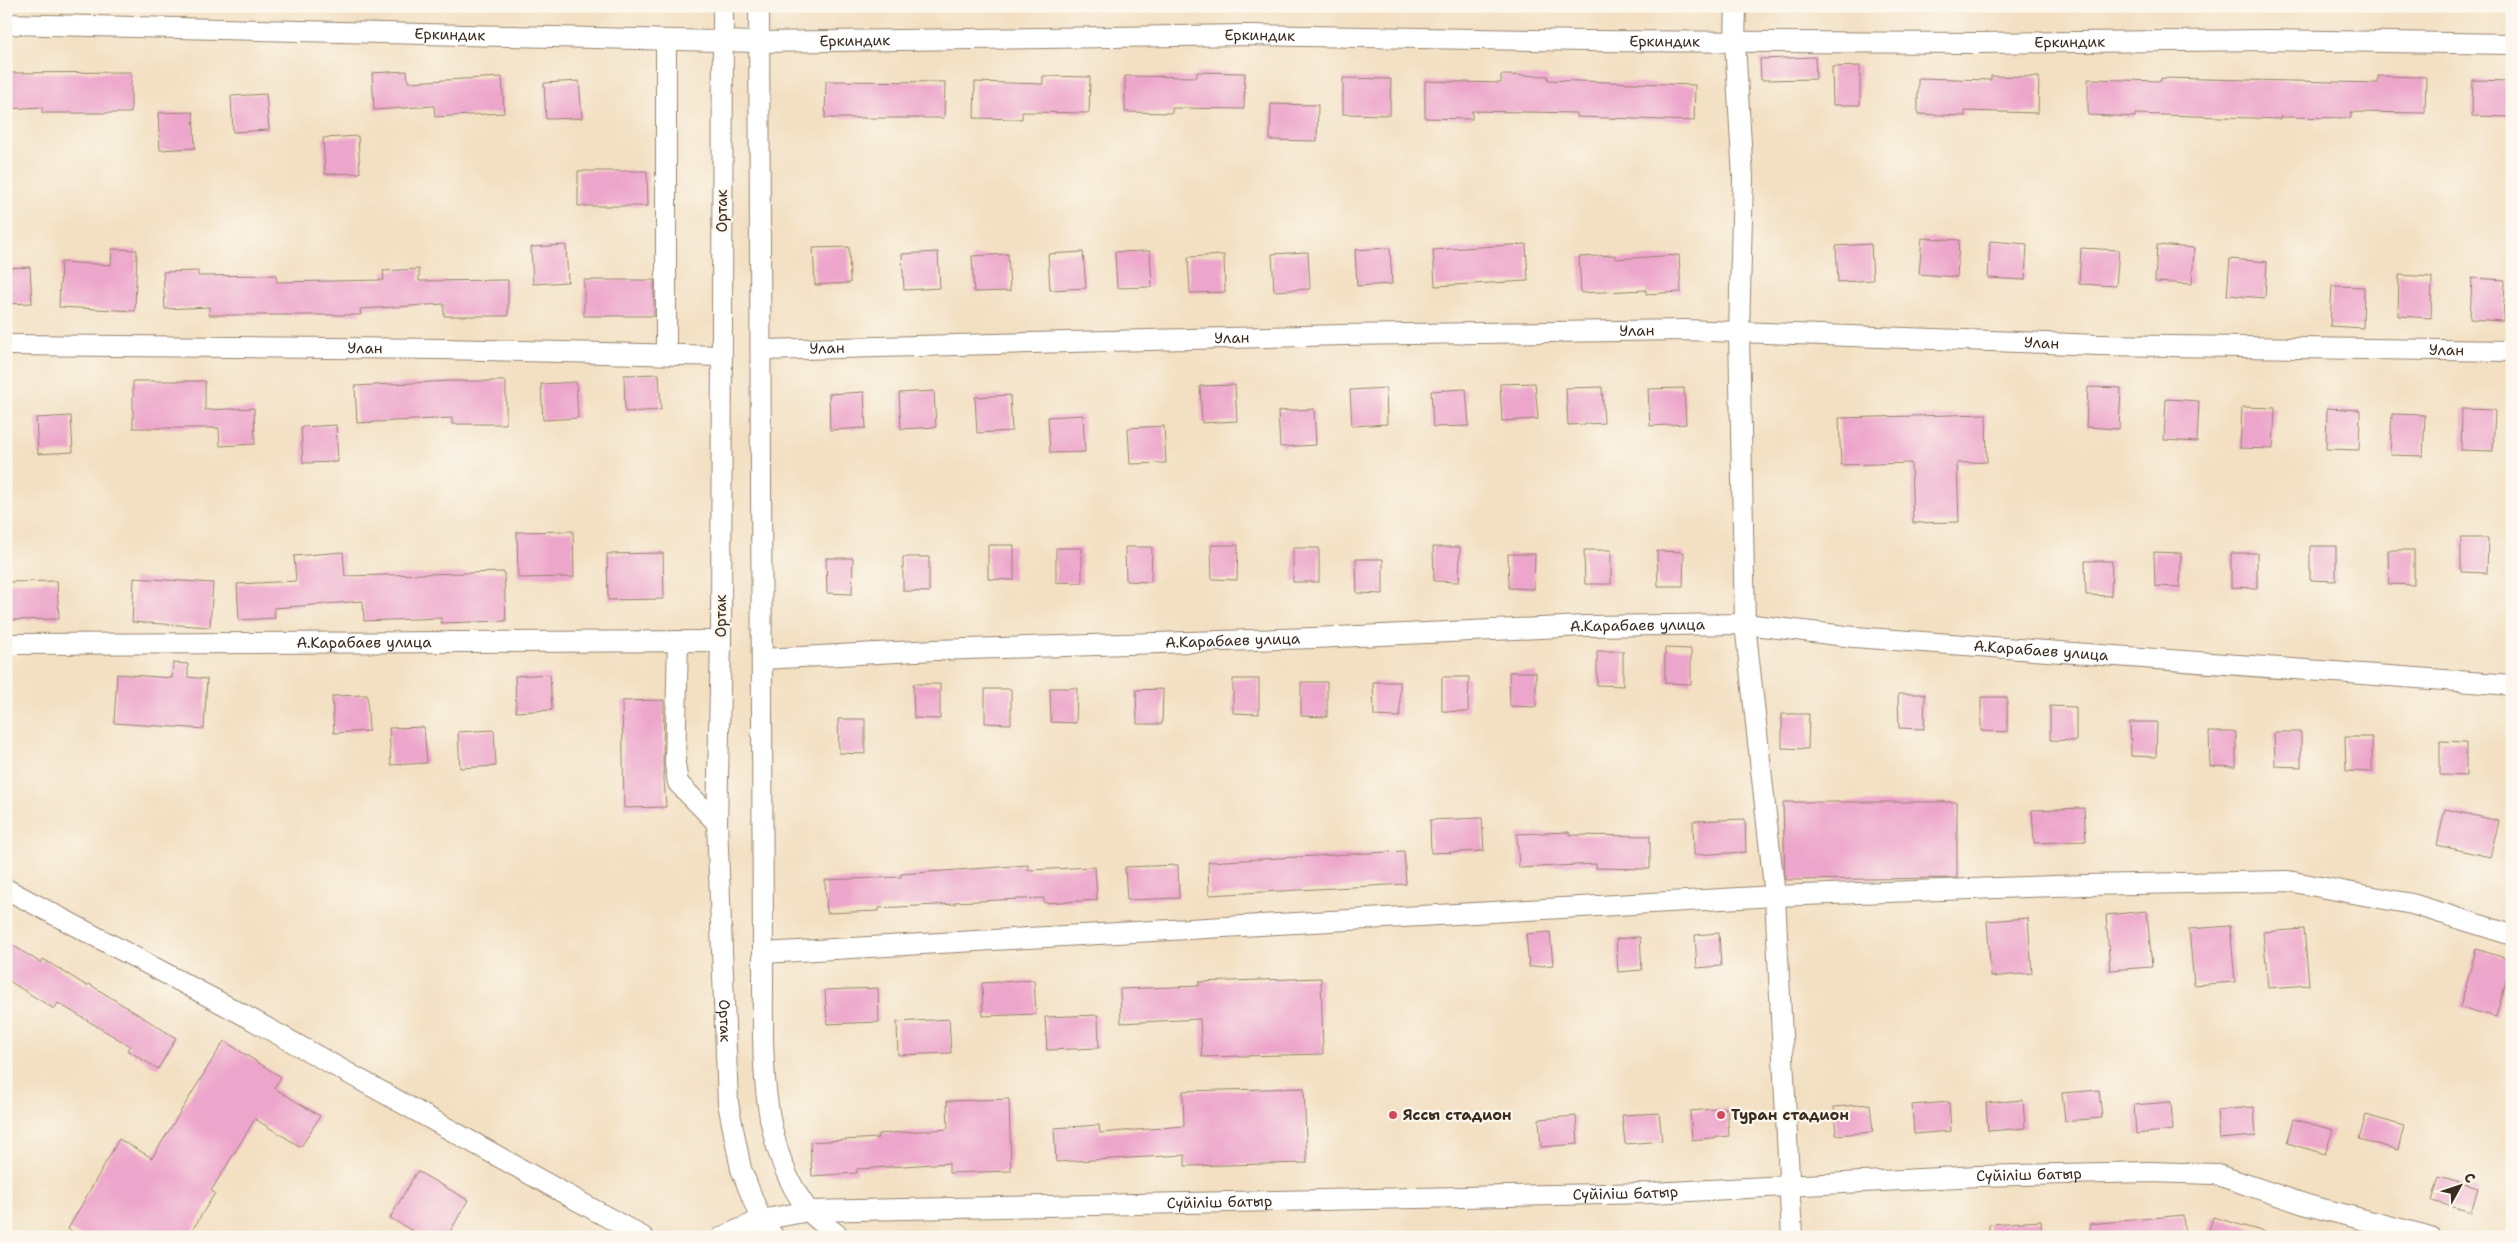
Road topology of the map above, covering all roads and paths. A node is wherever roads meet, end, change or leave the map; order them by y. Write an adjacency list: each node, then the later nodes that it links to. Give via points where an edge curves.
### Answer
1 (723, 6): 6 (street, Ортак)
2 (759, 6): 7 (street)
3 (1736, 6): 8 (street)
4 (6, 24): 5 (street, Еркиндик)
5 (666, 40): 6 (street, Еркиндик); 14 (street)
6 (723, 41): 7 (street, Еркиндик); 15 (street, Ортак)
7 (759, 42): 8 (street, Еркиндик, via 1246,35); 12 (street)
8 (1735, 42): 9 (street, Еркиндик, via 2271,40); 10 (street, via 1743,178)
9 (2512, 44)
10 (1739, 333): 12 (street, Улан, via 1684,330 1344,335); 13 (street, Улан, via 2099,345); 16 (street)
11 (6, 345): 14 (street, Улан)
12 (762, 350): 20 (street)
13 (2512, 351)
14 (666, 354): 15 (street, Улан)
15 (722, 356): 18 (street, Ортак)
16 (1745, 624): 20 (street, А.Карабаев улица, via 1585,626); 21 (street, А.Карабаев улица, via 1854,637); 24 (street)
17 (678, 641): 18 (street, А.Карабаев улица); 19 (street, А.Карабаев улица); 22 (street, via 675,764 678,783)
18 (721, 641): 22 (street, Ортак)
19 (6, 644)
20 (762, 659): 26 (street)
21 (2512, 684)
22 (717, 823): 29 (street, Ортак, via 728,1103 741,1169)
23 (6, 889): 30 (street, via 240,1013)
24 (1775, 896): 25 (street, via 2288,881 2412,904); 26 (street); 27 (street)
25 (2512, 935)
26 (763, 952): 28 (street, via 766,1096 784,1171)
27 (1791, 1186): 28 (street, Сүйіліш батыр, via 1652,1193); 34 (street); 35 (street, Сүйіліш батыр, via 1978,1176 2149,1172 2215,1174 2307,1204)
28 (809, 1211): 29 (street, Сүйіліш батыр); 33 (street)
29 (761, 1220): 31 (street, Сүйіліш батыр); 32 (street, Ортак)
30 (643, 1237)
31 (722, 1237)
32 (774, 1237)
33 (840, 1237)
34 (1792, 1237)
35 (2431, 1237)

